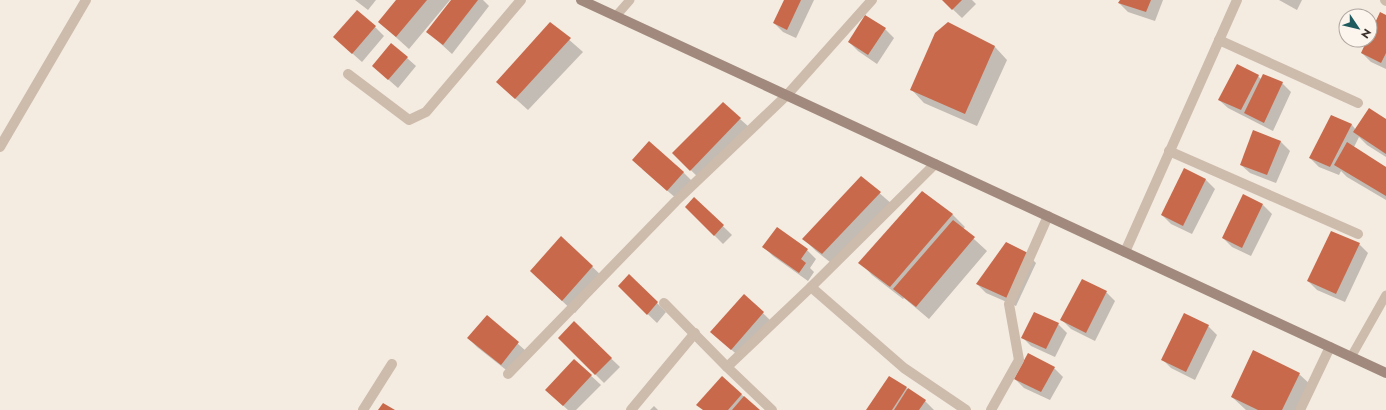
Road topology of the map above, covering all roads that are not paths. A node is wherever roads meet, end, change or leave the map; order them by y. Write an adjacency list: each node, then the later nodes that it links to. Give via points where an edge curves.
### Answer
1 (85, 0): 12 (street)
2 (521, 0): 9 (street, via 426,112 409,120)
3 (581, 0): 7 (main road)
4 (630, 0): 7 (lane)
5 (872, 0): 10 (street)
6 (1237, 0): 8 (street)
7 (616, 16): 10 (main road)
8 (1219, 40): 11 (street); 13 (street)
9 (348, 74)
10 (787, 95): 14 (main road); 27 (street, via 676,201)
11 (1358, 103)
12 (0, 147)
13 (1169, 151): 16 (street); 17 (street)
14 (935, 164): 15 (main road); 18 (street)
15 (1048, 216): 17 (main road); 32 (street, via 1009,304 1019,360)
16 (1358, 234)
17 (1125, 252): 22 (main road)
18 (811, 287): 25 (street); 31 (street, via 904,368)
19 (1386, 295): 23 (lane)
20 (664, 303): 21 (street)
21 (695, 334): 25 (street); 29 (street)
22 (1330, 347): 23 (main road); 33 (street)
23 (1351, 357): 26 (main road)
24 (392, 364): 28 (street)
25 (728, 367): 30 (street)
26 (1386, 373)
27 (508, 374)
28 (363, 410)
29 (630, 410)
30 (772, 410)
31 (966, 410)
32 (991, 410)
33 (1300, 410)

